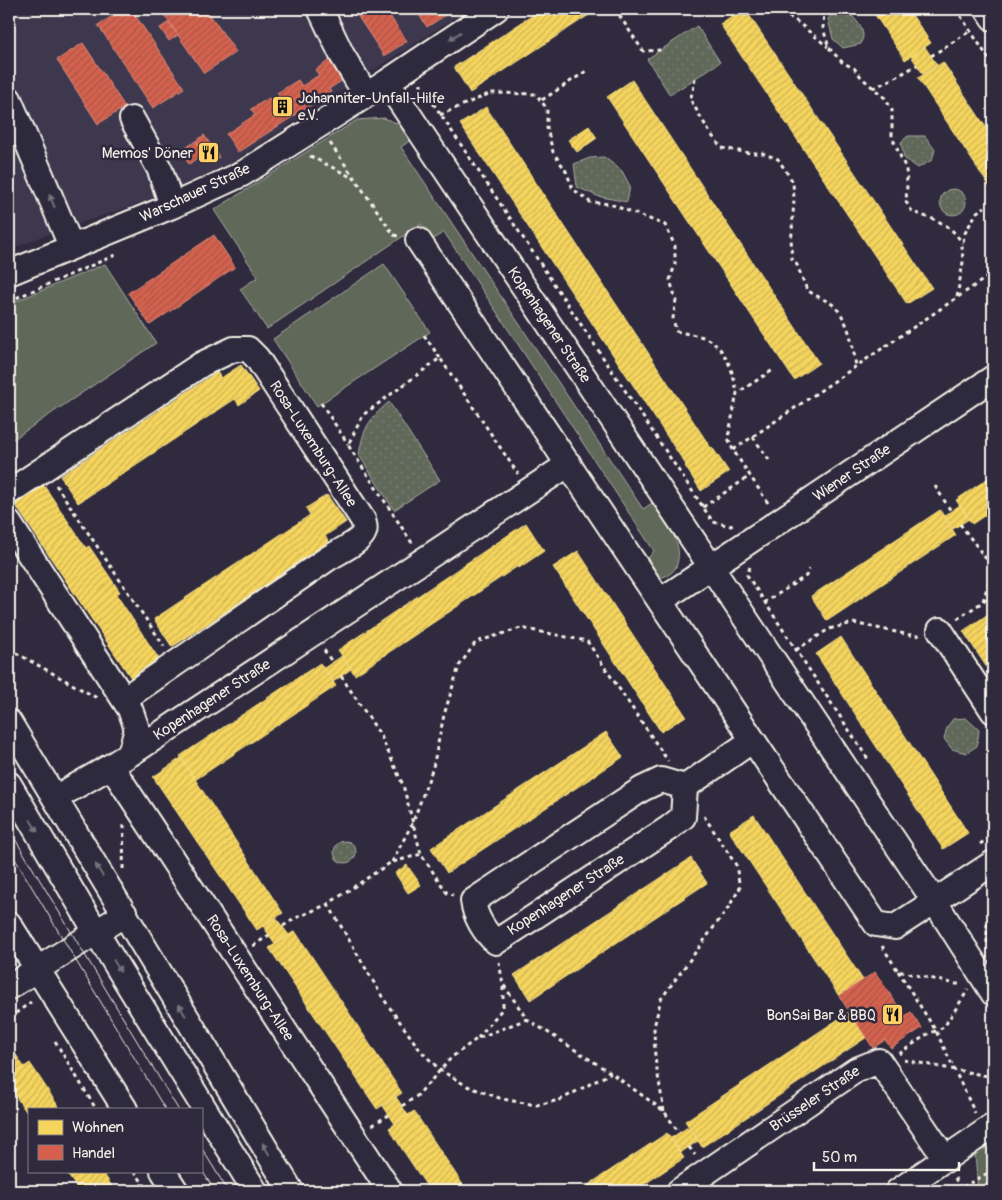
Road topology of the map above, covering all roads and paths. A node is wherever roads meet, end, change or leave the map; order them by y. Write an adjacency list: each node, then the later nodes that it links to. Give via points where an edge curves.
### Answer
1 (320, 9): 20 (street)
2 (496, 9): 18 (street, Warschauer Straße, one-way to 18)
3 (614, 9): 11 (path, via 643,51)
4 (774, 9): 10 (path, via 795,20)
5 (824, 9): 10 (path, via 823,28)
6 (956, 9): 9 (path)
7 (987, 9): 8 (street)
8 (993, 18)
9 (971, 31): 12 (path); 14 (path)
10 (829, 48): 19 (path)
11 (661, 50)
12 (931, 56)
13 (917, 65): 19 (path)
14 (993, 66)
15 (588, 70): 22 (path)
16 (423, 76): 23 (path, via 420,85)
17 (695, 78): 38 (path, via 690,99 722,148 762,153 778,160 793,182 792,259 807,290 838,310 853,344)
18 (387, 82): 20 (street, Warschauer Straße); 61 (street, Kopenhagener Straße)
19 (873, 88): 31 (path, via 892,110 892,137 906,169 906,202 911,210 950,228)
20 (366, 95): 28 (street, Warschauer Straße, via 242,174)
21 (9, 99): 32 (street, one-way to 21)
22 (542, 100): 23 (path, via 536,94 491,93); 41 (path, via 547,109 547,128 553,152 573,189 590,202 610,204 664,225 675,246 676,264 670,280 676,300 673,318 676,331 702,336 724,352)
23 (440, 115): 53 (path)
24 (132, 119): 28 (street, via 160,170)
25 (326, 136): 27 (path)
26 (302, 152): 27 (path)
27 (353, 179): 30 (path, via 394,235)
28 (172, 206): 32 (street, Warschauer Straße)
29 (985, 207): 31 (path, via 972,219)
30 (418, 240): 47 (street)
31 (963, 242): 35 (path)
32 (71, 246): 33 (street, Warschauer Straße)
33 (9, 273)
34 (993, 273): 35 (path)
35 (957, 298): 38 (path)
36 (424, 335): 37 (path)
37 (440, 358): 44 (path, via 363,415); 51 (path)
38 (856, 367): 43 (path)
39 (773, 370): 41 (path)
40 (993, 378): 61 (street, Wiener Straße)
41 (738, 393): 45 (path, via 728,438)
42 (321, 403): 44 (path)
43 (753, 437): 45 (path); 46 (path)
44 (348, 445): 60 (path)
45 (733, 450): 49 (path)
46 (769, 460)
47 (569, 464): 51 (street, Kopenhagener Straße); 65 (street)
48 (44, 468): 52 (street, Rosa-Luxemburg-Allee); 71 (path); 71 (street, Rosa-Luxemburg-Allee, via 202,364 234,349 248,349 257,358 363,520 364,534)
49 (750, 476): 53 (path); 54 (path, via 768,504)
50 (935, 486): 55 (path)
51 (529, 491): 60 (street, Kopenhagener Straße)
52 (9, 492)
53 (703, 507): 56 (path, via 714,522 731,526)
54 (761, 508)
55 (951, 511)
56 (738, 521)
57 (9, 523): 73 (street)
58 (960, 524): 62 (path)
59 (753, 560): 67 (path, via 746,575)
60 (424, 561): 77 (street, Kopenhagener Straße)
61 (711, 567): 65 (street); 89 (street, Kopenhagener Straße)
62 (993, 568): 66 (path)
63 (809, 569): 67 (path, via 806,576)
64 (993, 595): 66 (path)
65 (660, 601): 76 (street)
66 (982, 602): 68 (path)
67 (764, 603): 70 (path)
68 (940, 630): 70 (path, via 915,636 853,623 829,629); 74 (street)
69 (9, 649): 73 (path, via 111,706)
70 (796, 650): 78 (path)
71 (176, 663): 73 (street, Rosa-Luxemburg-Allee)
72 (342, 676): 82 (path, via 381,736 403,785)
73 (127, 704): 77 (street, via 137,728)
74 (993, 711)
75 (9, 722): 81 (street)
76 (753, 740): 80 (street); 93 (street)
77 (120, 760): 81 (street); 129 (street, Rosa-Luxemburg-Allee)
78 (871, 764)
79 (9, 784): 95 (street, one-way to 95)
80 (685, 787): 82 (path, via 587,641 521,628 476,642 459,666 432,767); 88 (street, via 661,780 642,789); 98 (street, Kopenhagener Straße, via 683,817); 116 (path, via 736,865 740,888 661,999 654,1027 655,1058)
81 (55, 798): 91 (street, one-way to 81)
82 (413, 822): 84 (path); 85 (path)
83 (124, 824): 87 (path)
84 (421, 854): 85 (path); 88 (path, via 447,893)
85 (392, 862): 90 (path)
86 (993, 863): 89 (street)
87 (122, 871)
88 (473, 901): 98 (street, Kopenhagener Straße, via 474,911)
89 (935, 902): 93 (street, via 895,927); 101 (street, Kopenhagener Straße)
90 (328, 904): 94 (path); 110 (path, via 383,998 420,1050)
91 (125, 914): 95 (street); 128 (street, one-way to 91)
92 (9, 924): 99 (street)
93 (876, 924): 100 (path, via 883,949)
94 (283, 926)
95 (96, 932): 99 (street); 127 (street, one-way to 127)
96 (982, 934): 97 (path)
97 (987, 941)
98 (496, 942): 102 (path)
99 (37, 968): 103 (street); 115 (street)
100 (898, 971): 101 (path, via 956,984); 107 (path)
101 (982, 982): 107 (path, via 944,1027)
102 (503, 984): 106 (path); 108 (path, via 502,1008)
103 (9, 986)
104 (31, 1002): 105 (path)
105 (9, 1018)
106 (526, 1019): 108 (path); 112 (path)
107 (936, 1031): 109 (path); 111 (path)
108 (478, 1038): 110 (path)
109 (886, 1060): 111 (path); 119 (street, Brüsseler Straße); 130 (street, Brüsseler Straße, via 856,1070)
110 (440, 1070): 112 (path, via 467,1086 502,1100 536,1105 560,1100); 114 (path, via 417,1096)
111 (956, 1070): 113 (path); 117 (path)
112 (610, 1073): 116 (path)
113 (993, 1077)
114 (402, 1106)
115 (124, 1108)
116 (664, 1111): 118 (path)
117 (989, 1129): 119 (street)
118 (679, 1133)
119 (946, 1160): 131 (street)
120 (993, 1170): 132 (path)
121 (135, 1172): 123 (path)
122 (164, 1172): 126 (street)
123 (143, 1184): 124 (path); 125 (path)
124 (134, 1191)
125 (150, 1191)
126 (176, 1191)
127 (255, 1191)
128 (291, 1191)
129 (390, 1191)
130 (679, 1191)
131 (898, 1191)
132 (956, 1191)

